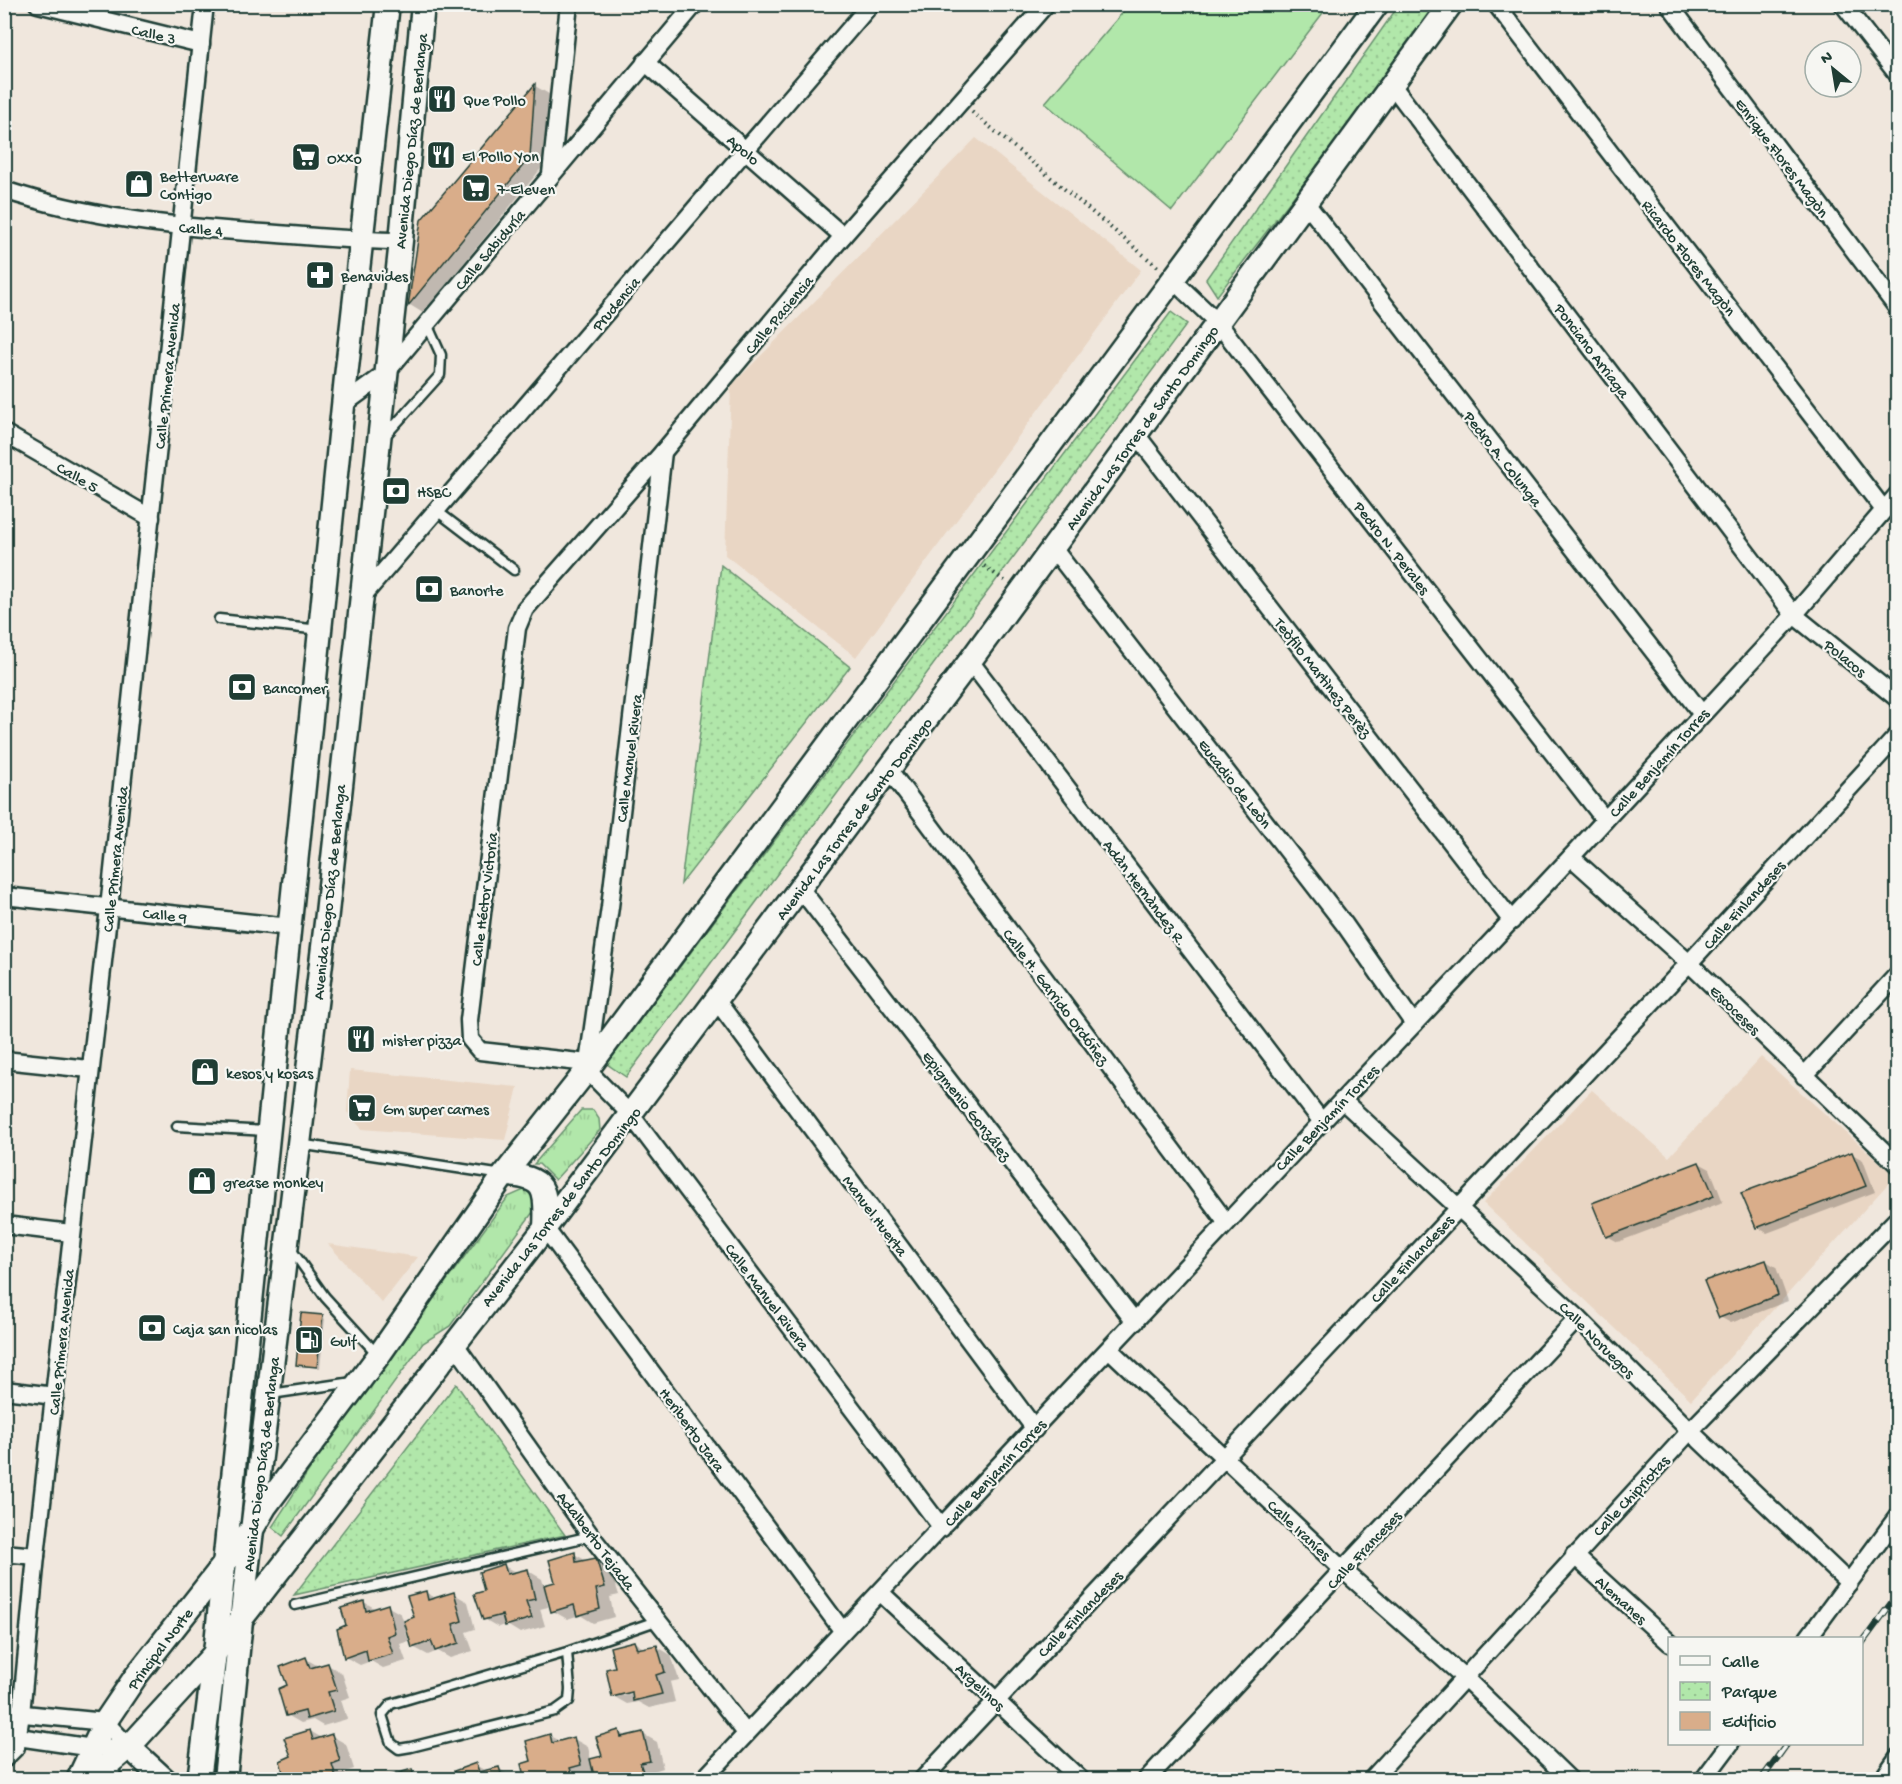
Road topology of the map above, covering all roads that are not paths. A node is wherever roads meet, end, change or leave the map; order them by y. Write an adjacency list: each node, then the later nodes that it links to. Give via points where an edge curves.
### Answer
1 (38, 4): 14 (street, Calle 3)
2 (205, 4): 14 (street, Calle Primera Avenida)
3 (388, 4): 24 (street, Avenida Diego Díaz de Berlanga)
4 (423, 4): 25 (street, Avenida Diego Díaz de Berlanga)
5 (569, 4): 19 (street)
6 (695, 4): 15 (street, Calle Sabiduría)
7 (871, 4): 18 (street, Prudencia)
8 (1046, 4): 23 (street, Calle Paciencia)
9 (1377, 4): 26 (street)
10 (1451, 4): 17 (street, Avenida Las Torres de Santo Domingo)
11 (1496, 4): 37 (street, Ricardo Flores Magòn)
12 (1669, 4): 27 (street, Enrique Flores Magòn)
13 (1843, 4): 16 (street)
14 (201, 44): 22 (street, Calle Primera Avenida)
15 (645, 62): 18 (street, Apolo); 19 (street, Calle Sabiduría)
16 (1898, 75)
17 (1392, 85): 21 (street, Avenida Las Torres de Santo Domingo); 43 (street, Ponciano Arriaga)
18 (745, 150): 23 (street, Apolo); 38 (street, Prudencia)
19 (551, 174): 29 (street, Calle Sabiduría)
20 (4, 190): 22 (street, Calle 4, via 63,208)
21 (1305, 202): 28 (street, Avenida Las Torres de Santo Domingo); 49 (street, Pedro A. Colunga)
22 (181, 227): 24 (street, Calle 4); 39 (street, Calle Primera Avenida)
23 (843, 236): 35 (street, Calle Paciencia)
24 (362, 241): 25 (street, Calle 4); 31 (street, Avenida Diego Díaz de Berlanga)
25 (401, 241): 30 (street, Avenida Diego Díaz de Berlanga)
26 (1174, 280): 28 (street, Pedro N. Perales); 64 (street)
27 (1898, 309)
28 (1218, 323): 33 (street, Avenida Las Torres de Santo Domingo); 52 (street, Pedro N. Perales)
29 (427, 324): 30 (street, Calle Sabiduría); 34 (lane, via 441,355 440,375)
30 (384, 375): 31 (street, Calle Sabiduría); 34 (street, Avenida Diego Díaz de Berlanga)
31 (344, 404): 46 (street, Avenida Diego Díaz de Berlanga)
32 (4, 433): 39 (street, Calle 5)
33 (1135, 433): 40 (street, Avenida Las Torres de Santo Domingo); 57 (street, Teòfilo Martìnez Perèz)
34 (377, 445): 42 (street, Avenida Diego Díaz de Berlanga)
35 (663, 452): 45 (street, Calle Paciencia, via 525,609); 64 (street, Calle Manuel Rivera)
36 (1898, 494): 37 (street, Calle Benjamín Torres)
37 (1884, 510): 43 (street, Calle Benjamín Torres)
38 (437, 511): 41 (lane); 42 (street, Prudencia)
39 (151, 518): 56 (street, Calle Primera Avenida)
40 (1052, 547): 47 (street, Avenida Las Torres de Santo Domingo); 62 (street, Eucadio de Leòn, via 1345,925)
41 (514, 570)
42 (359, 601): 72 (street, Avenida Diego Díaz de Berlanga)
43 (1794, 615): 48 (street, Polacos); 49 (street, Calle Benjamín Torres)
44 (219, 619): 46 (lane)
45 (517, 628): 64 (street, Calle Héctor Victoria, via 472,993 470,1039 480,1051)
46 (321, 630): 58 (street, Avenida Diego Díaz de Berlanga)
47 (970, 661): 51 (street, Avenida Las Torres de Santo Domingo); 69 (street, Adàn Hernàndez R.)
48 (1898, 699)
49 (1702, 714): 52 (street, Calle Benjamín Torres)
50 (1898, 735): 59 (street, Calle Finlandeses)
51 (889, 770): 54 (street, Avenida Las Torres de Santo Domingo); 77 (street, Calle H. Garrido Ordóñez)
52 (1605, 820): 53 (street, Calle Benjamín Torres)
53 (1572, 857): 57 (street, Calle Benjamín Torres); 59 (street, Escoceses)
54 (800, 888): 61 (street, Avenida Las Torres de Santo Domingo); 83 (street, Epigmenio González)
55 (4, 896): 56 (street, Calle 9)
56 (109, 908): 58 (street, Calle 9); 65 (street, Calle Primera Avenida)
57 (1512, 921): 62 (street, Calle Benjamín Torres)
58 (290, 927): 71 (street, Avenida Diego Díaz de Berlanga)
59 (1689, 963): 66 (street, Escoceses); 75 (street, Calle Finlandeses)
60 (1898, 974): 66 (street)
61 (717, 1002): 68 (street, Avenida Las Torres de Santo Domingo); 91 (street, Manuel Huerta)
62 (1414, 1024): 67 (street, Calle Benjamín Torres)
63 (4, 1060): 65 (street)
64 (588, 1067): 68 (street, Calle Manuel Rivera); 74 (street)
65 (89, 1069): 80 (street, Calle Primera Avenida)
66 (1804, 1076): 73 (street, Escoceses)
67 (1343, 1101): 69 (street, Calle Benjamín Torres); 75 (street, Calle Noruegos)
68 (631, 1115): 79 (street, Avenida Las Torres de Santo Domingo); 96 (street, Calle Manuel Rivera)
69 (1322, 1122): 77 (street, Calle Benjamín Torres)
70 (177, 1126): 71 (lane)
71 (268, 1131): 101 (street, Avenida Diego Díaz de Berlanga)
72 (299, 1144): 74 (lane); 81 (street, Avenida Diego Díaz de Berlanga)
73 (1898, 1165)
74 (504, 1175): 79 (street, via 523,1175 537,1181 546,1197); 86 (street)
75 (1458, 1206): 82 (street, Calle Noruegos); 93 (street, Calle Finlandeses)
76 (1898, 1218): 92 (street, Calle Chipriotas)
77 (1226, 1222): 83 (street, Calle Benjamín Torres)
78 (4, 1225): 80 (street)
79 (545, 1228): 84 (street, Avenida Las Torres de Santo Domingo); 108 (street, Heriberto Jara)
80 (71, 1233): 90 (street, Calle Primera Avenida)
81 (286, 1241): 86 (lane, via 325,1297); 89 (street, Avenida Diego Díaz de Berlanga)
82 (1578, 1318): 92 (street, Calle Noruegos); 102 (street, Calle Franceses)
83 (1135, 1322): 85 (street, Calle Benjamín Torres)
84 (454, 1342): 97 (street, Adalberto Tejada); 107 (street, Avenida Las Torres de Santo Domingo)
85 (1110, 1350): 91 (street, Calle Benjamín Torres); 93 (street, Calle Iraníes)
86 (379, 1355): 87 (street)
87 (359, 1381): 89 (lane); 95 (street)
88 (4, 1390): 90 (street)
89 (267, 1395): 95 (street, Avenida Diego Díaz de Berlanga)
90 (55, 1396): 100 (street, Calle Primera Avenida)
91 (1035, 1429): 96 (street, Calle Benjamín Torres)
92 (1690, 1431): 99 (street, Calle Chipriotas); 103 (street, Calle Noruegos)
93 (1226, 1459): 102 (street, Calle Iraníes); 114 (street, Calle Finlandeses)
94 (1898, 1516): 103 (street)
95 (254, 1526): 101 (street, Principal Norte); 107 (street, Avenida Diego Díaz de Berlanga)
96 (942, 1528): 104 (street, Calle Benjamín Torres)
97 (591, 1536): 105 (lane); 106 (street, Adalberto Tejada)
98 (4, 1553): 100 (street)
99 (1574, 1555): 110 (street, Alemanes); 113 (street, Calle Chipriotas)
100 (36, 1556): 115 (street, Calle Primera Avenida)
101 (223, 1564): 112 (street, Avenida Diego Díaz de Berlanga); 116 (street, Principal Norte)
102 (1343, 1570): 113 (street, Calle Iraníes); 132 (street, Calle Franceses)
103 (1849, 1583): 109 (street)
104 (881, 1593): 108 (street, Calle Benjamín Torres); 114 (street, Argelinos)
105 (295, 1605)
106 (659, 1620): 111 (lane); 117 (street, Adalberto Tejada)
107 (241, 1621): 112 (street, Principal Norte); 128 (street, Avenida Diego Díaz de Berlanga)
108 (842, 1630): 117 (street, Calle Benjamín Torres)
109 (1809, 1637)
110 (1668, 1641)
111 (567, 1652): 111 (lane, via 391,1704 382,1715 391,1743 399,1749 411,1747 555,1711 569,1701)
112 (215, 1653): 120 (street, Principal Norte); 127 (street, Avenida Diego Díaz de Berlanga)
113 (1465, 1678): 133 (street, Calle Chipriotas); 134 (street, Calle Iraníes)
114 (996, 1700): 130 (street, Calle Finlandeses); 131 (street, Argelinos)
115 (13, 1713): 116 (street); 118 (street, Calle Primera Avenida)
116 (105, 1722): 120 (street); 123 (street, Principal Norte)
117 (746, 1733): 129 (street, Calle Benjamín Torres)
118 (18, 1737): 122 (street, via 15,1750); 123 (street)
119 (1728, 1745): 135 (street)
120 (129, 1747): 123 (street, Principal Norte); 126 (street)
121 (1898, 1757): 136 (street)
122 (4, 1759)
123 (107, 1763): 124 (street, Principal Norte); 125 (street, Principal Norte)
124 (78, 1779)
125 (89, 1779)
126 (165, 1779)
127 (199, 1779)
128 (225, 1779)
129 (703, 1779)
130 (922, 1779)
131 (1081, 1779)
132 (1146, 1779)
133 (1371, 1779)
134 (1570, 1779)
135 (1703, 1779)
136 (1882, 1779)

